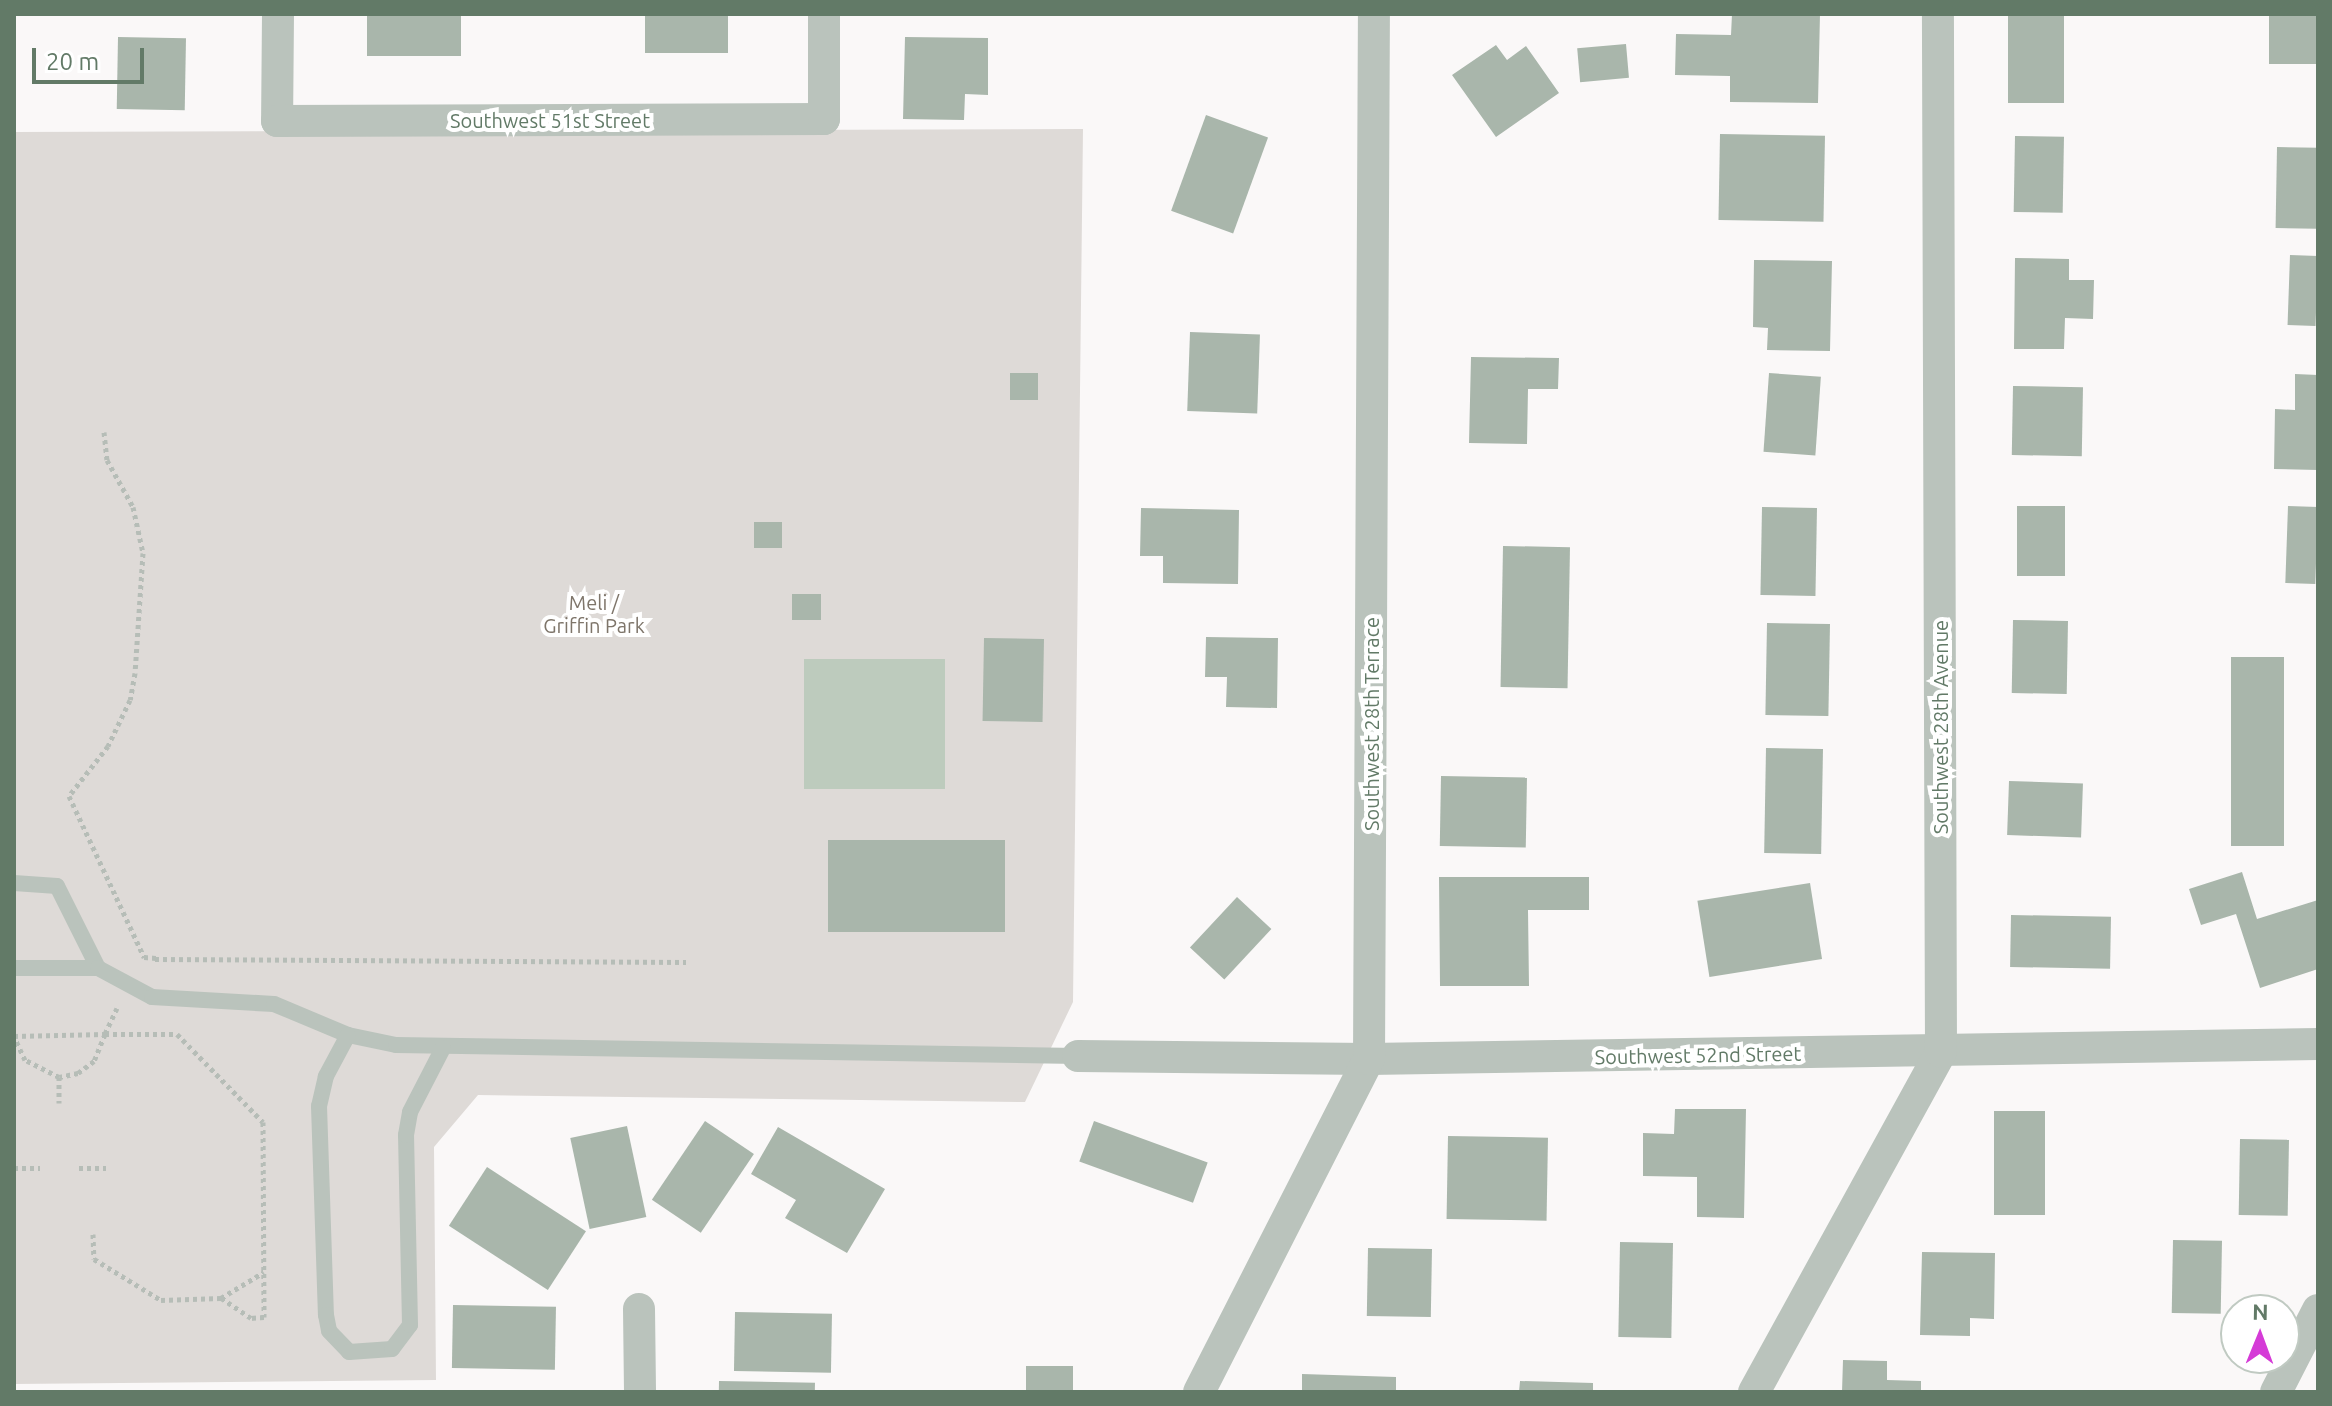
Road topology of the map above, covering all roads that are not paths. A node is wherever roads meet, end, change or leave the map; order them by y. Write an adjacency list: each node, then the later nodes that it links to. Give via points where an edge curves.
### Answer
1 (278, 14): 2 (street, Southwest 51st Street, via 277,121 824,119)
2 (824, 14)
3 (1374, 14): 13 (street, Southwest 28th Terrace)
4 (1938, 14): 11 (street, Southwest 28th Avenue)
5 (14, 883): 7 (lane, via 57,886)
6 (14, 968): 7 (lane)
7 (98, 968): 8 (lane, via 152,997 274,1004)
8 (348, 1035): 10 (lane); 10 (lane, via 326,1076 319,1106 326,1315 337,1343 349,1352 392,1349 410,1325 406,1135 410,1112)
9 (2318, 1044): 11 (street, Southwest 52nd Street)
10 (443, 1048): 12 (lane)
11 (1941, 1052): 13 (street, Southwest 52nd Street); 18 (street, Southwest 28th Avenue)
12 (1078, 1056): 13 (street, Southwest 52nd Street)
13 (1369, 1059): 17 (street, Southwest 28th Terrace)
14 (639, 1309): 16 (street)
15 (2318, 1310): 19 (street)
16 (640, 1392)
17 (1199, 1392)
18 (1754, 1392)
19 (2276, 1392)

